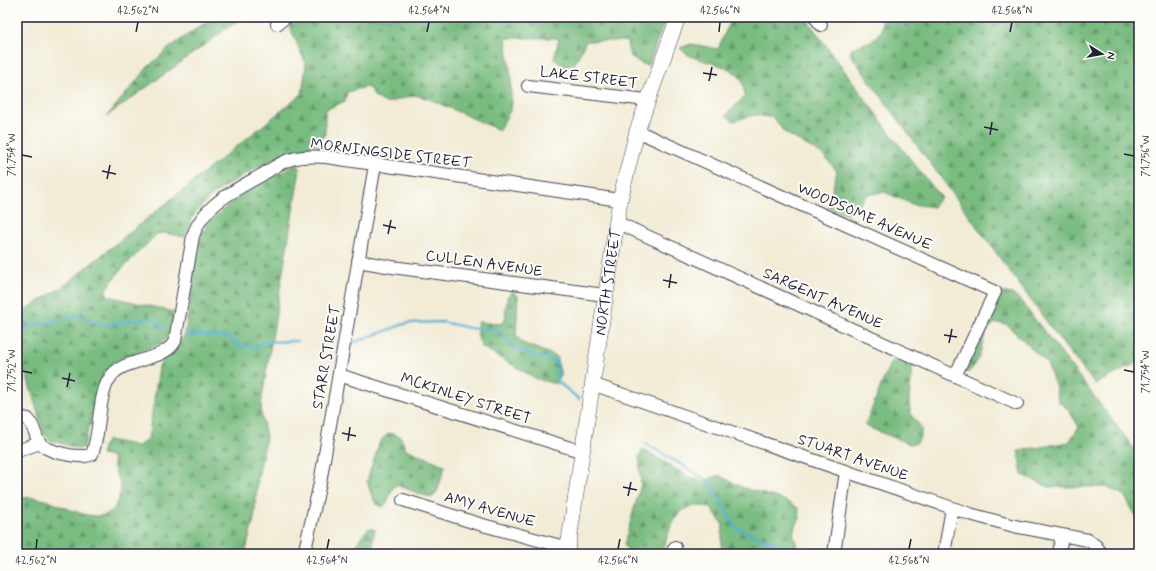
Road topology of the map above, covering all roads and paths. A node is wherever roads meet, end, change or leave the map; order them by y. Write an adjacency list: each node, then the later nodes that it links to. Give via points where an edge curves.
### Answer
1 (678, 17): 3 (main road, NORTH STREET)
2 (528, 86): 3 (street, LAKE STREET)
3 (647, 100): 4 (main road, NORTH STREET)
4 (637, 131): 6 (main road, NORTH STREET); 11 (street, WOODSOME AVENUE, via 995,292)
5 (375, 165): 6 (street, MORNINGSIDE STREET); 8 (street, STARR STREET); 15 (street, MORNINGSIDE STREET, via 326,157 292,159 232,192 214,205 193,236 178,333 174,344 167,350 121,368 111,375 105,387 92,454 86,457 76,456 52,450)
6 (620, 200): 7 (main road, NORTH STREET)
7 (616, 222): 9 (main road, NORTH STREET); 11 (street, SARGENT AVENUE)
8 (358, 261): 9 (street, CULLEN AVENUE, via 423,272); 10 (street, STARR STREET)
9 (605, 295): 12 (main road, NORTH STREET)
10 (339, 375): 17 (street, MCKINLEY STREET); 23 (street, STARR STREET, via 320,483)
11 (955, 376): 13 (street, SARGENT AVENUE)
12 (592, 384): 17 (main road, NORTH STREET); 18 (street, STUART AVENUE)
13 (1017, 404)
14 (17, 417): 15 (street, via 28,419)
15 (40, 443): 16 (street)
16 (17, 451)
17 (583, 452): 22 (main road, NORTH STREET)
18 (846, 471): 20 (street, STUART AVENUE); 24 (street)
19 (403, 500): 22 (street, AMY AVENUE)
20 (952, 508): 21 (street, STUART AVENUE, via 1014,526); 25 (street)
21 (1062, 534): 26 (street); 27 (street, STUART AVENUE, via 1088,540)
22 (567, 551)
23 (304, 554)
24 (834, 554)
25 (944, 554)
26 (1059, 554)
27 (1102, 554)

